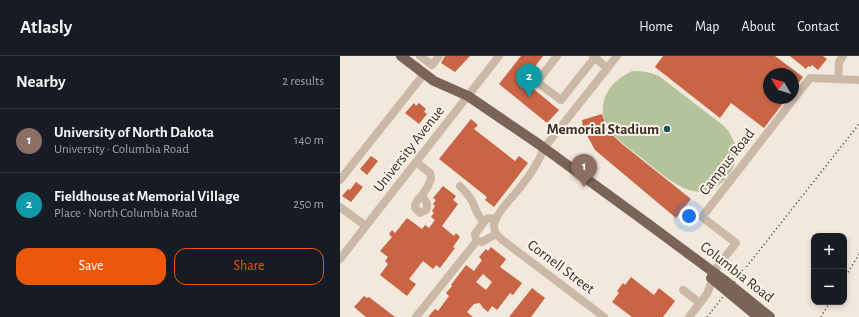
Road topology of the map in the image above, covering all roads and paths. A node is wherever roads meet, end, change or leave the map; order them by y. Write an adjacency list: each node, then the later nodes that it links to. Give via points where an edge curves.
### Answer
1 (401, 56): 10 (main road, Columbia Road)
2 (420, 56): 3 (street, via 432,65)
3 (439, 56)
4 (499, 56): 13 (street, University Avenue)
5 (557, 56): 6 (street, via 537,82 561,100)
6 (594, 56): 9 (street)
7 (617, 56): 9 (street)
8 (838, 58): 11 (street)
9 (608, 68): 14 (street)
10 (424, 74): 13 (main road, Columbia Road); 16 (street)
11 (838, 79): 12 (street); 28 (street, Campus Road, via 810,78 702,217 736,243 717,268 707,294)
12 (859, 80)
13 (468, 96): 14 (main road, Columbia Road); 15 (street, University Avenue)
14 (544, 148): 20 (street, via 539,160); 22 (main road, Columbia Road)
15 (416, 162): 18 (street, via 430,174 431,179); 23 (street, University Avenue)
16 (340, 180)
17 (460, 186): 21 (street)
18 (421, 196)
19 (340, 207): 23 (street)
20 (496, 220): 21 (street, via 488,218); 24 (street, via 494,228)
21 (484, 222): 24 (street, via 474,234 476,240 482,242)
22 (647, 223): 32 (main road, Columbia Road, bridge); 33 (main road, Columbia Road, bridge)
23 (366, 226): 26 (street, University Avenue)
24 (499, 236): 30 (street, Cornell Street)
25 (475, 243): 29 (street)
26 (340, 259)
27 (683, 290): 28 (street)
28 (700, 303): 31 (street, Campus Road)
29 (416, 317)
30 (604, 317)
31 (689, 317)
32 (758, 317)
33 (770, 317)

